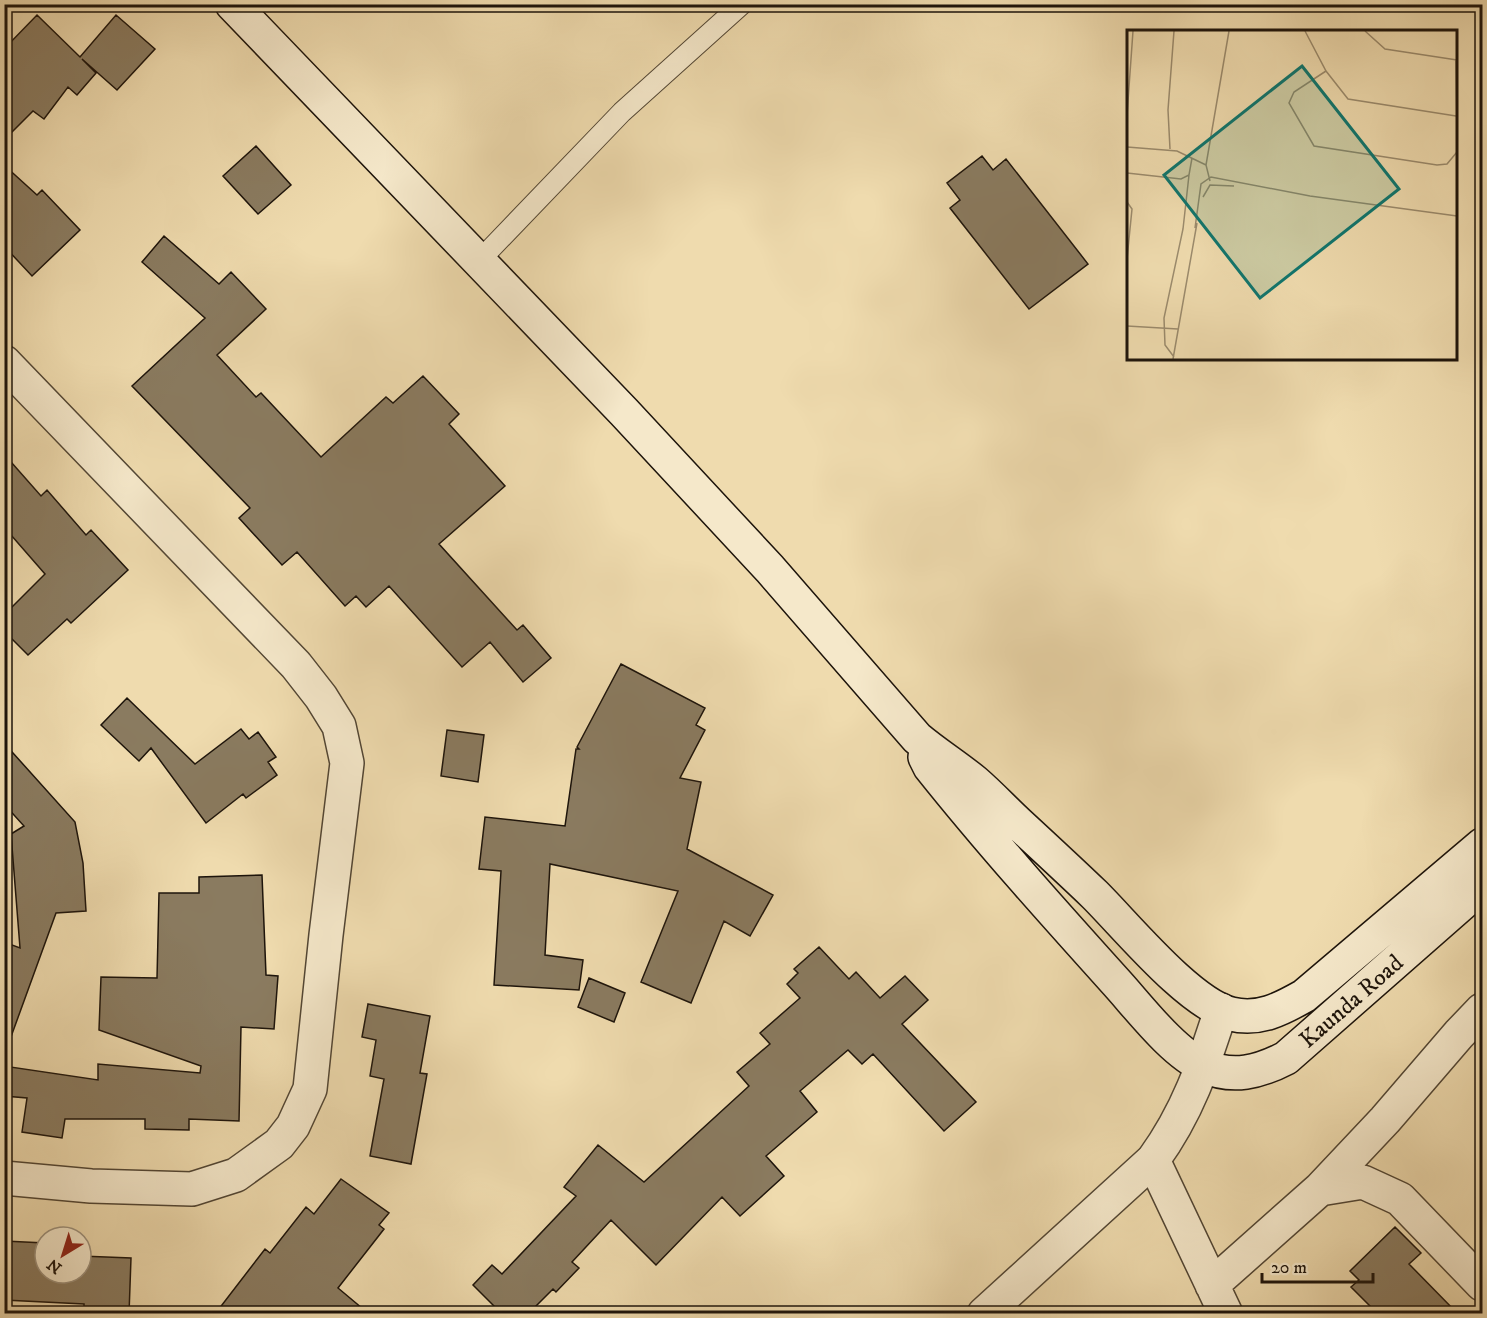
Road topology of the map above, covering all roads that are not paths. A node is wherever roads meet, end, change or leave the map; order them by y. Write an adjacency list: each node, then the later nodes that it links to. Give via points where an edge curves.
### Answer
1 (232, 4): 3 (main road)
2 (742, 4): 3 (lane, via 622,112)
3 (478, 262): 5 (main road, via 729,525)
4 (4, 363): 12 (main road, via 296,665 339,726 347,763 310,1089 293,1126 279,1144 236,1175 192,1189)
5 (917, 738): 8 (main road, Kaunda Road, via 975,782 1178,981); 10 (main road, Kaunda Road, via 930,767 981,831 1152,1021 1184,1054)
6 (1482, 845): 8 (main road, Kaunda Road, via 1304,996 1276,1011 1254,1016)
7 (1482, 886): 10 (main road, Kaunda Road, via 1286,1058 1245,1074)
8 (1221, 1010): 10 (main road)
9 (1482, 1010): 13 (main road)
10 (1203, 1066): 11 (main road, via 1181,1116)
11 (1153, 1160): 15 (main road); 16 (main road)
12 (4, 1178)
13 (1320, 1189): 14 (main road, via 1363,1182 1400,1199); 15 (main road)
14 (1482, 1284)
15 (1219, 1299)
16 (984, 1314)

